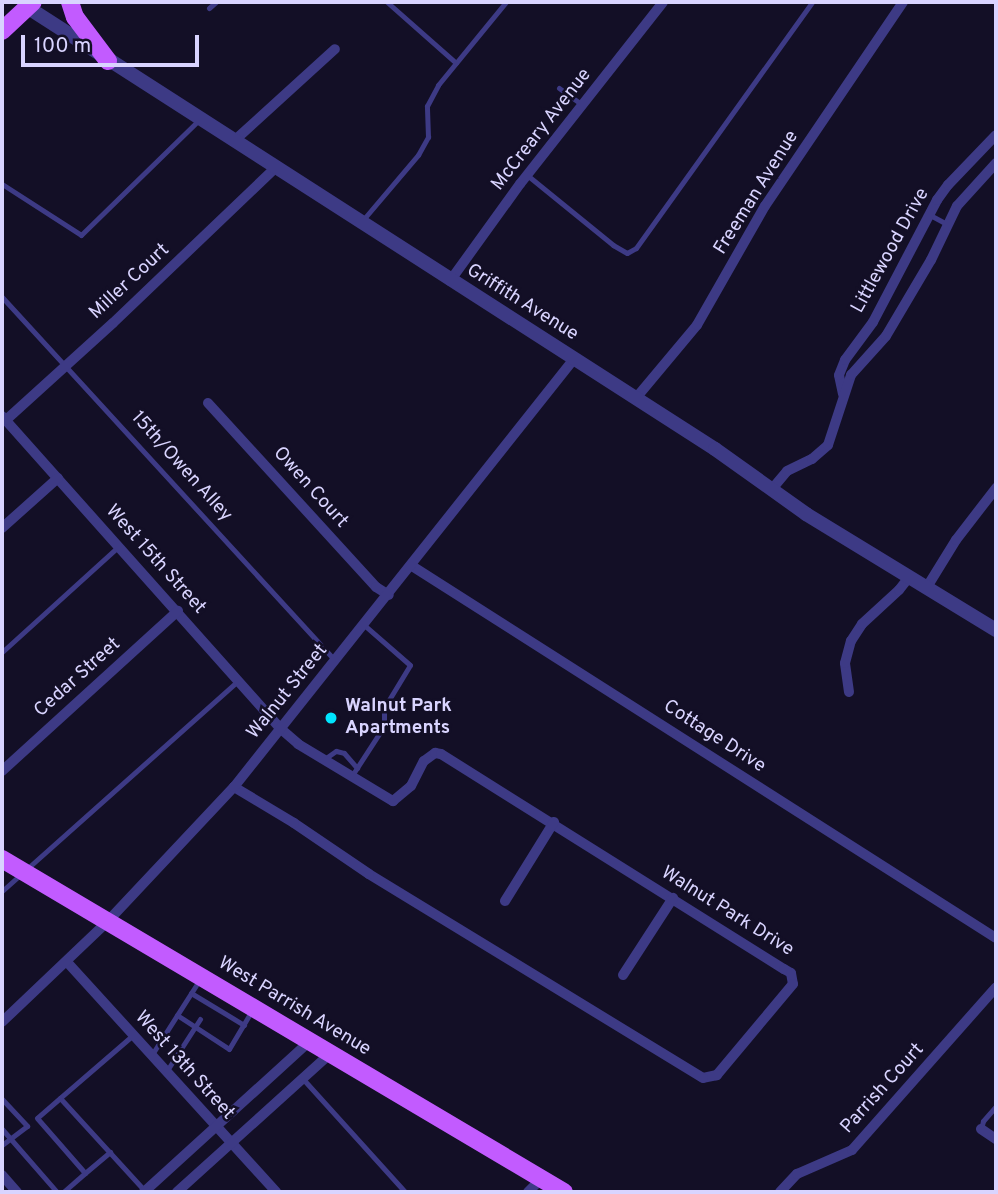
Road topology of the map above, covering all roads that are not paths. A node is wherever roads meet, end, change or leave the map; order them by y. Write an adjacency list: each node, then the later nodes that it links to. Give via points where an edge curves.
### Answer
1 (70, 2): 12 (main road, via 75,17)
2 (216, 2): 9 (lane)
3 (387, 2): 13 (lane)
4 (506, 2): 13 (lane)
5 (663, 2): 15 (street, McCreary Avenue)
6 (813, 2): 21 (lane, via 636,248 627,253 613,245)
7 (903, 2): 33 (street, Freeman Avenue, via 765,206 697,324)
8 (30, 4): 10 (main road); 12 (street, Griffith Avenue)
9 (209, 8)
10 (3, 28)
11 (335, 49): 18 (street)
12 (108, 61): 16 (street, Griffith Avenue)
13 (456, 63): 24 (lane, via 427,106 428,137 418,155)
14 (559, 88): 15 (lane)
15 (582, 106): 21 (street, McCreary Avenue)
16 (201, 118): 18 (street, Griffith Avenue); 22 (lane, via 81,235)
17 (996, 135): 23 (street, Littlewood Drive, via 948,185)
18 (235, 140): 20 (street, Griffith Avenue)
19 (996, 163): 25 (street, Littlewood Drive)
20 (276, 167): 24 (street, Griffith Avenue); 31 (street, Miller Court)
21 (527, 175): 26 (street, McCreary Avenue)
22 (2, 184)
23 (930, 215): 25 (lane); 28 (street, Littlewood Drive)
24 (362, 221): 26 (street, Griffith Avenue)
25 (947, 223): 29 (street, Littlewood Drive)
26 (450, 281): 30 (street, Griffith Avenue)
27 (2, 296): 31 (lane, 15th/Owen Alley)
28 (886, 296): 29 (lane); 32 (street, Littlewood Drive, via 842,368)
29 (903, 306): 32 (street, Littlewood Drive, via 886,336 851,375)
30 (574, 359): 33 (street, Griffith Avenue); 41 (street, Walnut Street)
31 (66, 364): 35 (street, Miller Court); 49 (lane, 15th/Owen Alley)
32 (843, 394): 38 (street, Littlewood Drive, via 828,445 788,471)
33 (636, 398): 38 (street, Griffith Avenue)
34 (208, 403): 44 (street, Owen Court, via 376,587)
35 (4, 418): 36 (street, West 15th Street)
36 (58, 478): 39 (street); 40 (street, West 15th Street)
37 (996, 488): 43 (street)
38 (772, 489): 42 (street, Griffith Avenue)
39 (2, 528)
40 (119, 546): 45 (street, West 15th Street); 48 (lane)
41 (412, 566): 44 (street, Walnut Street); 64 (street, Cottage Drive)
42 (910, 576): 43 (street, Griffith Avenue); 51 (street, via 851,641 845,663)
43 (927, 587): 47 (street, Griffith Avenue)
44 (389, 595): 46 (street, Walnut Street)
45 (178, 611): 50 (street, West 15th Street); 54 (street, Cedar Street)
46 (364, 625): 49 (street, Walnut Street); 55 (lane, via 410,665 384,708 384,726)
47 (996, 630)
48 (2, 652)
49 (336, 661): 52 (street, Walnut Street)
50 (239, 680): 52 (street, West 15th Street); 59 (lane)
51 (849, 692)
52 (281, 729): 53 (street, Walnut Park Drive); 56 (street, Walnut Street)
53 (323, 760): 55 (street, Walnut Park Drive); 55 (lane, via 335,751 344,753)
54 (2, 771)
55 (354, 772): 57 (street, Walnut Park Drive, via 393,802 411,786 429,756 441,754)
56 (234, 787): 61 (street, Walnut Park Drive, via 709,1079 732,1058 793,979); 63 (street, Walnut Street)
57 (554, 822): 61 (street, Walnut Park Drive); 62 (street)
58 (2, 859): 59 (main road, West Parrish Avenue)
59 (23, 872): 60 (lane); 63 (main road, West Parrish Avenue)
60 (2, 891)
61 (673, 898): 67 (street)
62 (505, 901)
63 (108, 921): 65 (street, Walnut Street); 66 (main road, West Parrish Avenue)
64 (996, 939)
65 (67, 962): 73 (street, Walnut Street); 77 (street, West 13th Street)
66 (202, 975): 69 (lane); 70 (main road, West Parrish Avenue)
67 (623, 975)
68 (996, 987): 109 (street, Parrish Court, via 857,1145 841,1157 797,1174)
69 (191, 993): 71 (lane); 74 (lane)
70 (255, 1007): 74 (lane); 79 (main road, West Parrish Avenue)
71 (177, 1015): 75 (lane); 81 (lane)
72 (200, 1019): 75 (lane)
73 (2, 1022)
74 (244, 1025): 78 (lane, via 229,1049)
75 (194, 1027): 78 (lane); 82 (lane)
76 (216, 1029): 78 (lane)
77 (133, 1035): 81 (street, West 13th Street); 84 (lane)
78 (211, 1037)
79 (311, 1040): 80 (main road, West Parrish Avenue); 89 (street)
80 (331, 1054): 83 (street); 99 (main road, West Parrish Avenue)
81 (151, 1056): 82 (street, West 13th Street)
82 (166, 1072): 89 (street, West 13th Street)
83 (303, 1079): 94 (street); 106 (lane)
84 (60, 1098): 87 (lane); 96 (lane)
85 (2, 1099): 88 (lane)
86 (996, 1106): 91 (lane)
87 (37, 1118): 88 (lane); 97 (lane)
88 (27, 1126): 92 (lane)
89 (215, 1127): 94 (street, West 13th Street); 103 (street)
90 (2, 1129): 92 (lane)
91 (981, 1129): 93 (street)
92 (11, 1139): 95 (lane); 101 (lane)
93 (996, 1139)
94 (232, 1144): 104 (street); 105 (street, West 13th Street)
95 (2, 1145)
96 (110, 1152): 97 (lane); 103 (lane)
97 (85, 1173): 102 (lane)
98 (2, 1175): 100 (street)
99 (541, 1179): 107 (street); 108 (main road, West Parrish Avenue)
100 (18, 1192)
101 (57, 1192)
102 (63, 1192)
103 (145, 1192)
104 (177, 1192)
105 (276, 1192)
106 (405, 1192)
107 (528, 1192)
108 (564, 1192)
109 (780, 1192)

